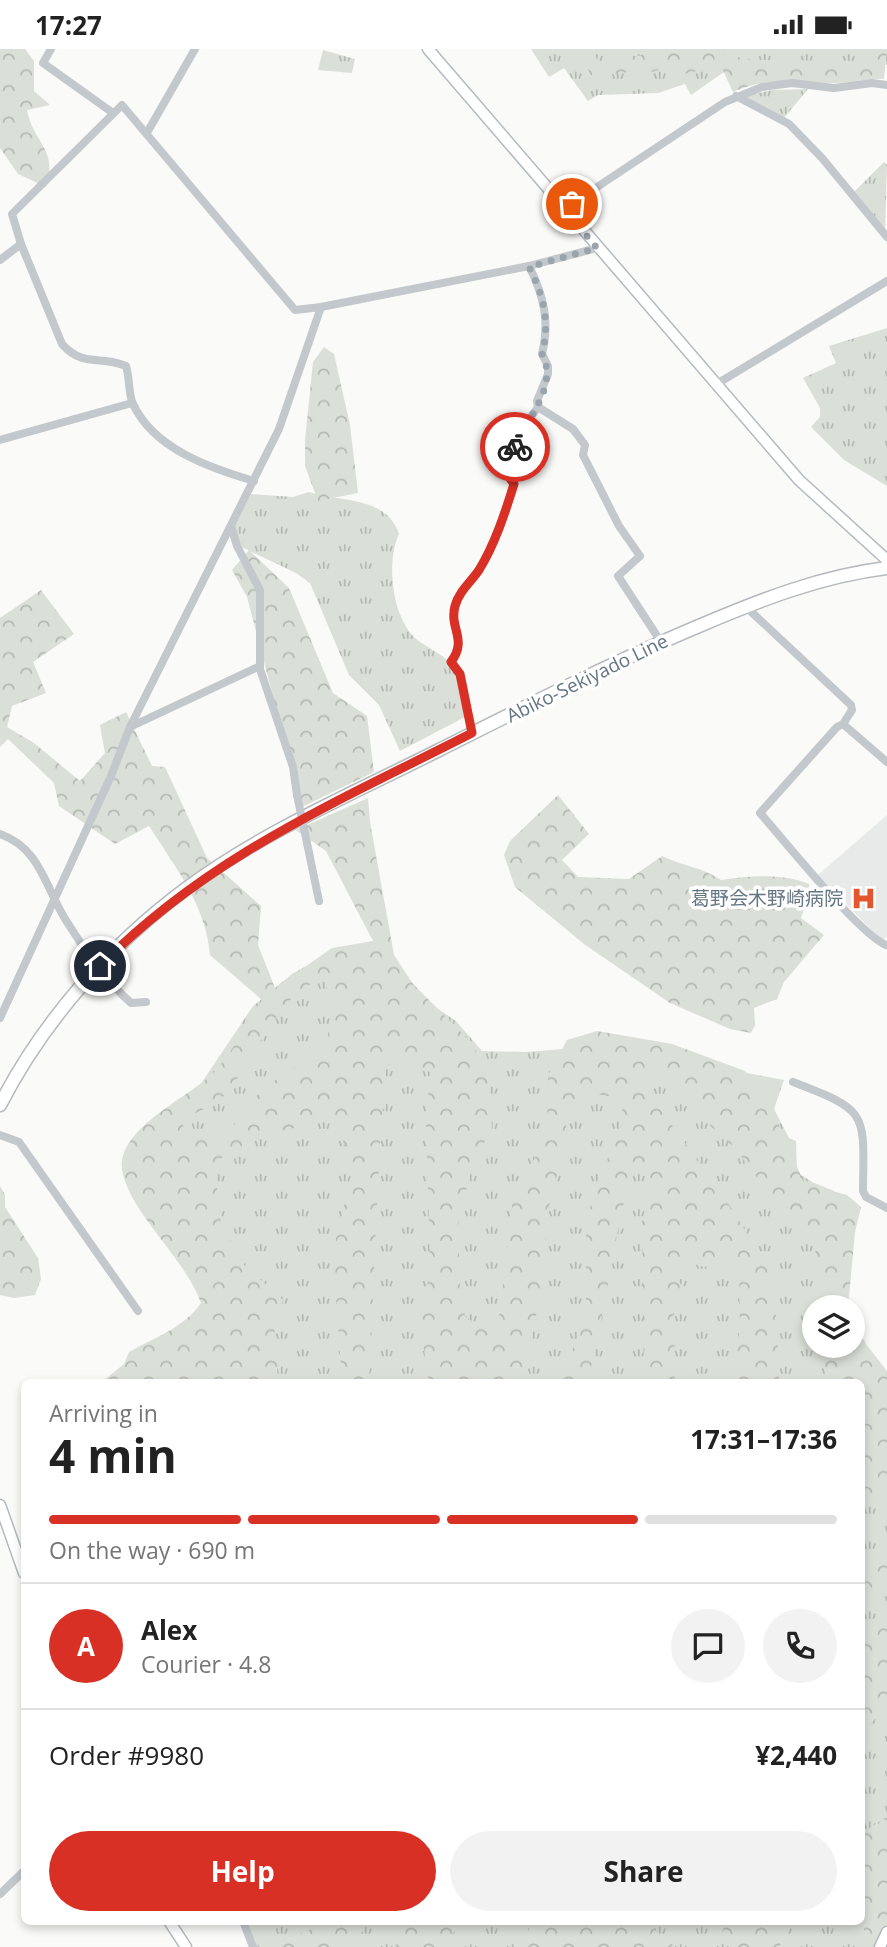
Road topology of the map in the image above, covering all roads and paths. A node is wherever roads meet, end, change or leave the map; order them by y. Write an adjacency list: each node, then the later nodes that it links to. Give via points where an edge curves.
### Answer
1 (51, 49): 6 (street, via 43,63)
2 (195, 49): 7 (street)
3 (428, 49): 8 (street)
4 (887, 85): 5 (street, via 834,88 792,83)
5 (736, 96): 8 (street); 9 (street, via 789,124)
6 (113, 113): 7 (street, via 122,105); 10 (street, via 12,214)
7 (148, 131): 15 (street, via 295,310)
8 (564, 209): 11 (street)
9 (887, 237)
10 (22, 244): 12 (street); 17 (street, via 62,344 86,361 126,366)
11 (597, 248): 13 (street); 16 (street)
12 (0, 260)
13 (529, 267): 15 (street); 18 (street, via 547,318 542,354 548,374)
14 (887, 281): 16 (street)
15 (321, 307): 20 (street, via 279,429)
16 (715, 385): 22 (street, via 799,480)
17 (132, 403): 19 (street); 20 (street, via 148,426 191,459)
18 (538, 407): 25 (street, via 573,429 585,446 587,465 640,556 618,576); 29 (street, via 524,426 505,471 514,484 504,517 454,607 460,646 451,662 460,674)
19 (0, 440)
20 (254, 481): 21 (street)
21 (231, 526): 26 (street, via 260,590); 28 (street)
22 (887, 560)
23 (887, 568): 24 (main road, Abiko-Sekiyado Line, via 819,581)
24 (746, 606): 25 (main road, Abiko-Sekiyado Line); 27 (street, via 851,705)
25 (661, 642): 29 (main road, Abiko-Sekiyado Line)
26 (260, 666): 28 (street); 33 (street, bridge, via 293,767)
27 (843, 724): 30 (street); 34 (street, via 760,813 858,922)
28 (130, 727): 32 (street)
29 (472, 733): 35 (main road, Abiko-Sekiyado Line, via 240,853 186,889)
30 (887, 762)
31 (0, 834): 32 (street, via 36,858)
32 (55, 896): 35 (street, via 66,921); 37 (street)
33 (319, 901)
34 (886, 945)
35 (100, 966): 36 (street, via 131,1003); 39 (main road, Abiko-Sekiyado Line, via 38,1041)
36 (146, 1002)
37 (0, 1018)
38 (793, 1082): 41 (street, via 843,1101 850,1109 864,1132 863,1191)
39 (0, 1105)
40 (0, 1135): 42 (street, via 19,1142)
41 (887, 1208)
42 (138, 1311)
43 (0, 1505): 44 (street)
44 (21, 1564)
45 (21, 1873): 46 (street)
46 (2, 1889)
47 (172, 1925): 50 (street)
48 (245, 1925): 51 (street)
49 (887, 1932): 52 (street)
50 (186, 1947)
51 (253, 1947)
52 (880, 1947)

